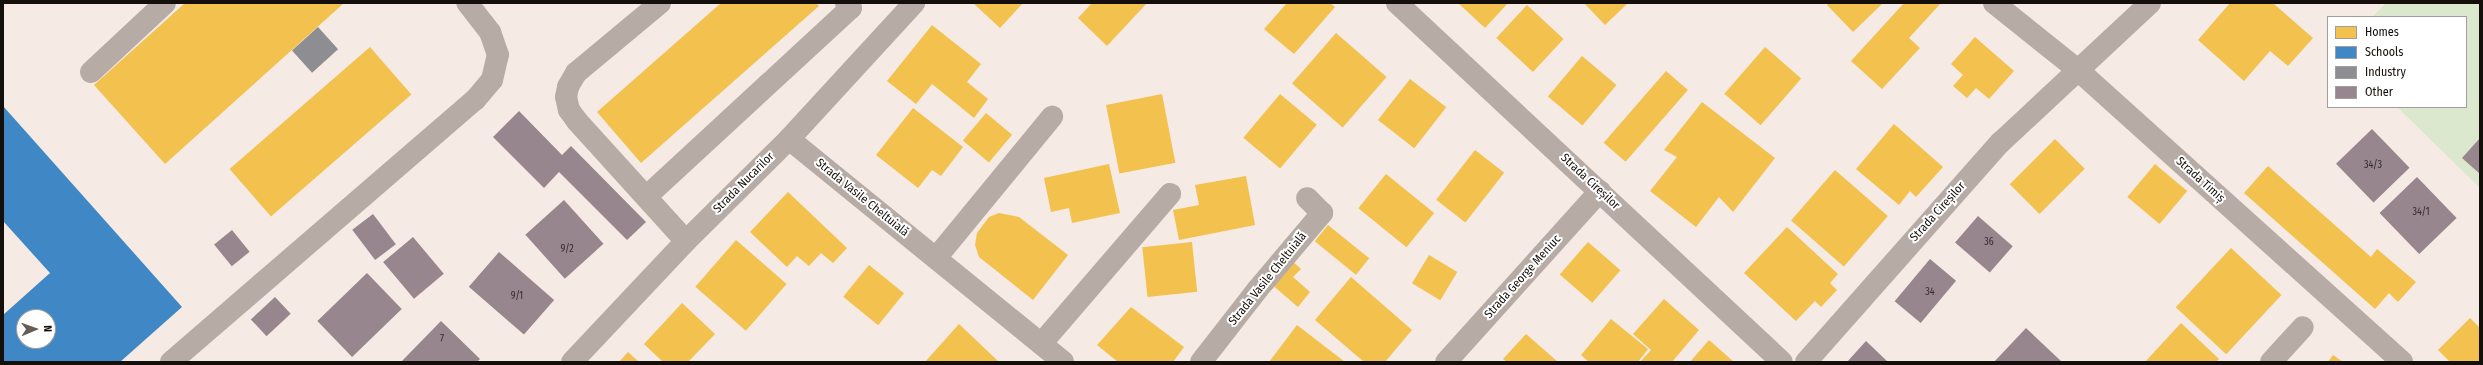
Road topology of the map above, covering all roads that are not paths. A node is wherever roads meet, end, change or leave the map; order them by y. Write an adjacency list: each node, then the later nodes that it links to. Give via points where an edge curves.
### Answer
1 (165, 3): 10 (street)
2 (467, 3): 21 (street, via 490,32 498,56 492,80 475,100)
3 (660, 3): 15 (street, via 576,73 566,97 569,110 577,121)
4 (846, 3): 15 (street, via 851,8)
5 (914, 3): 12 (street, Strada Nucarilor)
6 (1397, 3): 13 (street, Strada Cireșilor)
7 (1994, 3): 9 (street, Strada Timiș)
8 (2150, 3): 9 (street, Strada Cireșilor)
9 (2078, 70): 27 (street, Strada Cireșilor, via 2000,143); 29 (street, Strada Timiș)
10 (91, 72)
11 (1052, 117): 18 (street)
12 (789, 139): 17 (street, Strada Nucarilor); 18 (street, Strada Vasile Cheltuială)
13 (1600, 191): 25 (street, Strada George Meniuc); 26 (street, Strada Cireșilor)
14 (1170, 194): 20 (street)
15 (647, 196): 17 (street)
16 (1307, 198): 24 (street, Strada Vasile Cheltuială, via 1322,213 1257,290)
17 (686, 241): 22 (street, Strada Nucarilor)
18 (936, 258): 20 (street, Strada Vasile Cheltuială)
19 (2303, 328): 28 (street)
20 (1041, 344): 23 (street, Strada Vasile Cheltuială)
21 (171, 362)
22 (572, 362)
23 (1062, 362)
24 (1202, 362)
25 (1446, 362)
26 (1782, 362)
27 (1806, 362)
28 (2271, 362)
29 (2402, 362)

